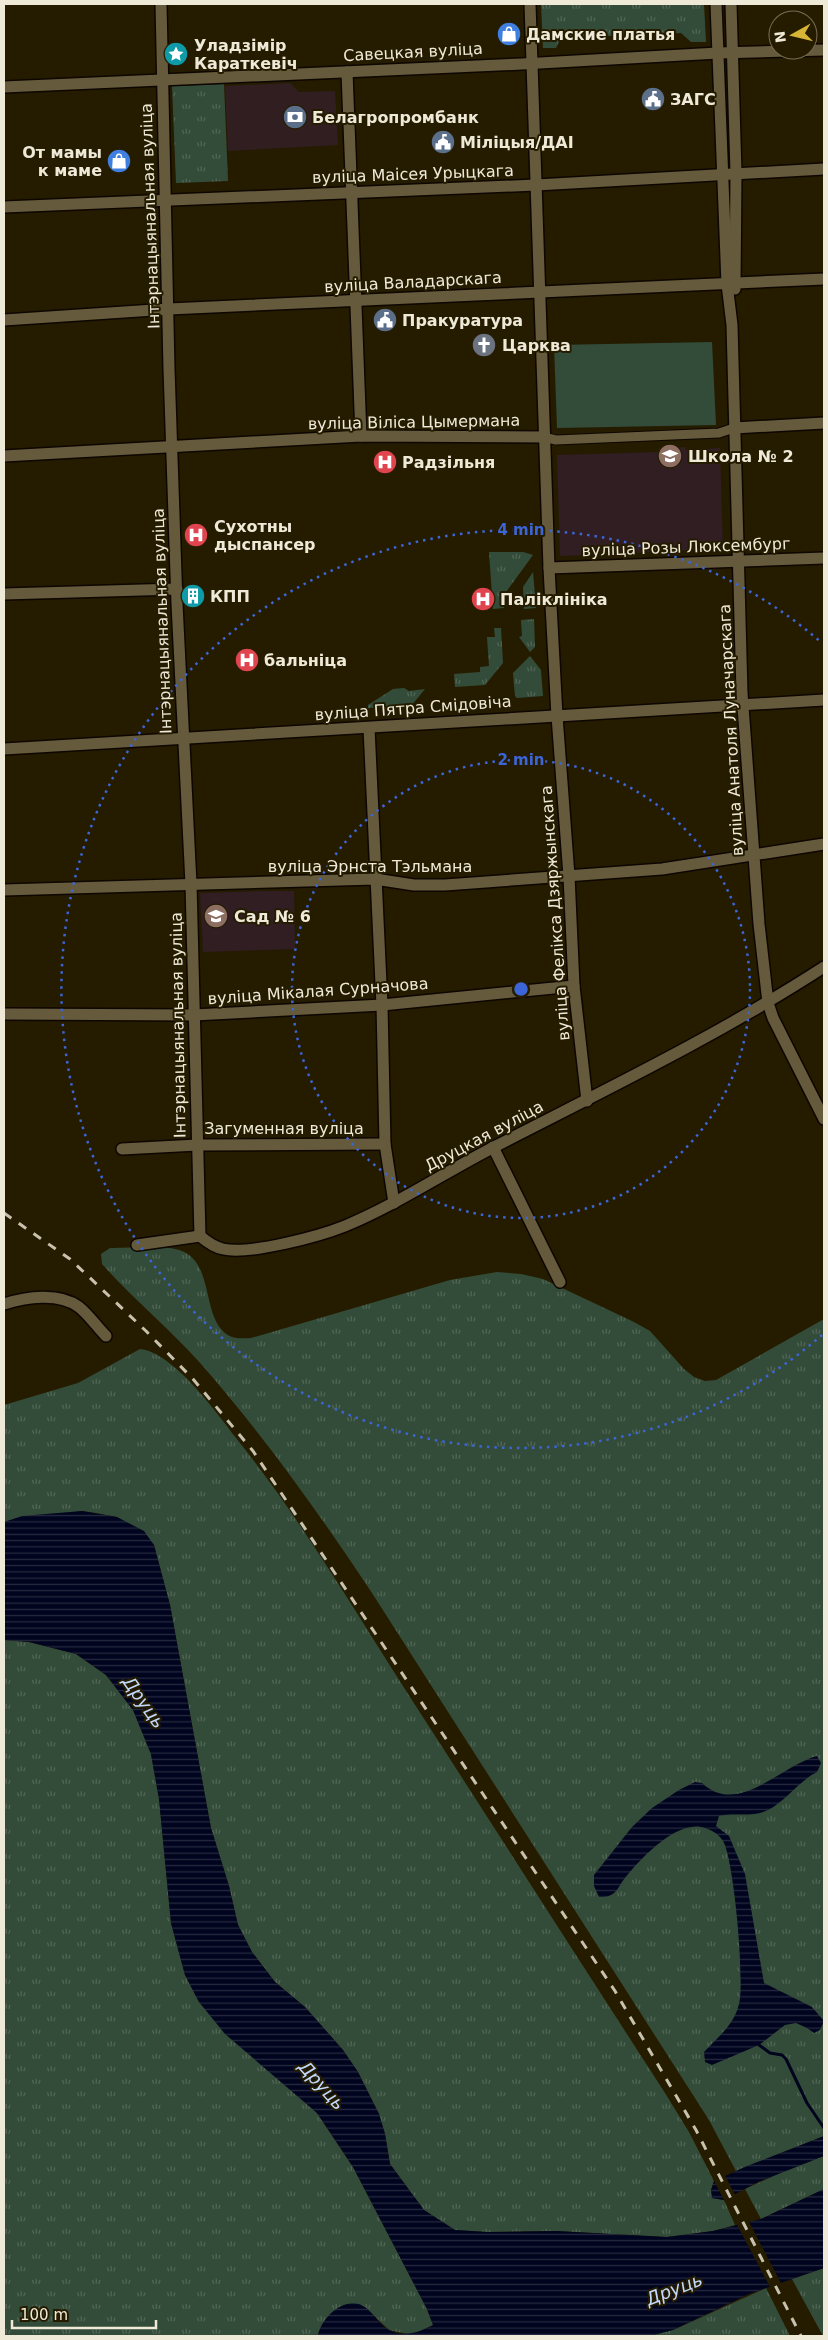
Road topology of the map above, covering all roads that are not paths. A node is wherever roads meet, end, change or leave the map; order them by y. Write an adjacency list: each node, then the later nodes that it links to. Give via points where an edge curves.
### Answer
1 (161, 4): 10 (street, Інтэрнацыянальная вуліца)
2 (530, 4): 8 (street, вуліца Фелікса Дзяржынскага)
3 (716, 4): 6 (street, вуліца Анатоля Луначарскага)
4 (731, 4): 7 (street, вуліца Анатоля Луначарскага)
5 (824, 50): 7 (street, Савецкая вуліца)
6 (718, 52): 7 (street, Савецкая вуліца); 8 (street, Савецкая вуліца); 13 (street, вуліца Анатоля Луначарскага)
7 (733, 52): 14 (street, вуліца Анатоля Луначарскага)
8 (532, 63): 9 (street, Савецкая вуліца); 15 (street, вуліца Фелікса Дзяржынскага)
9 (346, 72): 10 (street, Савецкая вуліца); 16 (street)
10 (162, 79): 11 (street, Савецкая вуліца); 17 (street, Інтэрнацыянальная вуліца)
11 (4, 87)
12 (824, 169): 14 (street, вуліца Маісея Урыцкага)
13 (723, 173): 14 (street, вуліца Маісея Урыцкага); 15 (street, вуліца Маісея Урыцкага); 20 (street, вуліца Анатоля Луначарскага)
14 (736, 173): 20 (street, вуліца Анатоля Луначарскага)
15 (536, 185): 16 (street, вуліца Маісея Урыцкага); 21 (street, вуліца Фелікса Дзяржынскага)
16 (351, 192): 17 (street, вуліца Маісея Урыцкага); 22 (street)
17 (165, 201): 18 (street, вуліца Маісея Урыцкага); 23 (street, Інтэрнацыянальная вуліца)
18 (4, 207)
19 (824, 279): 20 (street, вуліца Валадарскага)
20 (731, 283): 21 (street, вуліца Валадарскага); 26 (street, вуліца Анатоля Луначарскага)
21 (539, 292): 22 (street, вуліца Валадарскага); 28 (street, вуліца Фелікса Дзяржынскага)
22 (356, 300): 23 (street, вуліца Валадарскага); 27 (street)
23 (169, 309): 24 (street, вуліца Валадарскага); 29 (street, Інтэрнацыянальная вуліца)
24 (4, 320)
25 (824, 423): 26 (street, вуліца Віліса Цымермана)
26 (734, 428): 28 (street, вуліца Віліса Цымермана, via 719,433 556,440); 32 (street, вуліца Анатоля Луначарскага)
27 (361, 436): 28 (street, вуліца Віліса Цымермана); 29 (street, вуліца Віліса Цымермана)
28 (543, 437): 33 (street, вуліца Фелікса Дзяржынскага)
29 (172, 446): 30 (street, вуліца Віліса Цымермана); 34 (street, Інтэрнацыянальная вуліца)
30 (4, 456)
31 (824, 558): 32 (street, вуліца Розы Люксембург)
32 (738, 560): 33 (street, вуліца Розы Люксембург); 37 (street, вуліца Анатоля Луначарскага)
33 (549, 568): 38 (street, вуліца Фелікса Дзяржынскага)
34 (177, 589): 35 (street); 40 (street, Інтэрнацыянальная вуліца)
35 (4, 594)
36 (824, 700): 37 (street, вуліца Пятра Смідовіча)
37 (743, 703): 38 (street, вуліца Пятра Смідовіча); 43 (street, вуліца Анатоля Луначарскага)
38 (557, 716): 39 (street, вуліца Пятра Смідовіча); 44 (street, вуліца Фелікса Дзяржынскага)
39 (370, 728): 40 (street, вуліца Пятра Смідовіча); 45 (street)
40 (184, 738): 41 (street, вуліца Пятра Смідовіча); 46 (street, Інтэрнацыянальная вуліца)
41 (4, 749)
42 (824, 844): 43 (street, вуліца Эрнста Тэльмана)
43 (754, 854): 44 (street, вуліца Эрнста Тэльмана, via 662,869); 50 (street, вуліца Анатоля Луначарскага)
44 (569, 876): 45 (street, вуліца Эрнста Тэльмана, via 445,885 414,885); 49 (street, вуліца Фелікса Дзяржынскага)
45 (375, 879): 46 (street, вуліца Эрнста Тэльмана); 51 (street)
46 (191, 884): 47 (street, вуліца Эрнста Тэльмана); 53 (street, Інтэрнацыянальная вуліца)
47 (4, 890)
48 (824, 967): 50 (street, Друцкая вуліца)
49 (574, 986): 51 (street, вуліца Мікалая Сурначова); 54 (street, вуліца Фелікса Дзяржынскага)
50 (768, 1003): 54 (street, Друцкая вуліца); 55 (street, вуліца Анатоля Луначарскага)
51 (382, 1005): 53 (street, вуліца Мікалая Сурначова); 56 (street)
52 (4, 1014): 53 (street, вуліца Мікалая Сурначова)
53 (194, 1015): 57 (street, Інтэрнацыянальная вуліца)
54 (587, 1100): 58 (street, Друцкая вуліца)
55 (824, 1119)
56 (385, 1144): 57 (street, Загуменная вуліца); 60 (street)
57 (197, 1145): 59 (street, Загуменная вуліца); 61 (street, Інтэрнацыянальная вуліца)
58 (494, 1147): 60 (street, Друцкая вуліца); 63 (street)
59 (122, 1149)
60 (394, 1203): 61 (street, Друцкая вуліца, via 344,1226 255,1248 223,1249)
61 (200, 1236): 62 (street)
62 (137, 1245)
63 (560, 1282)
64 (4, 1304): 65 (street, via 33,1298 55,1298 78,1307)
65 (106, 1336)

